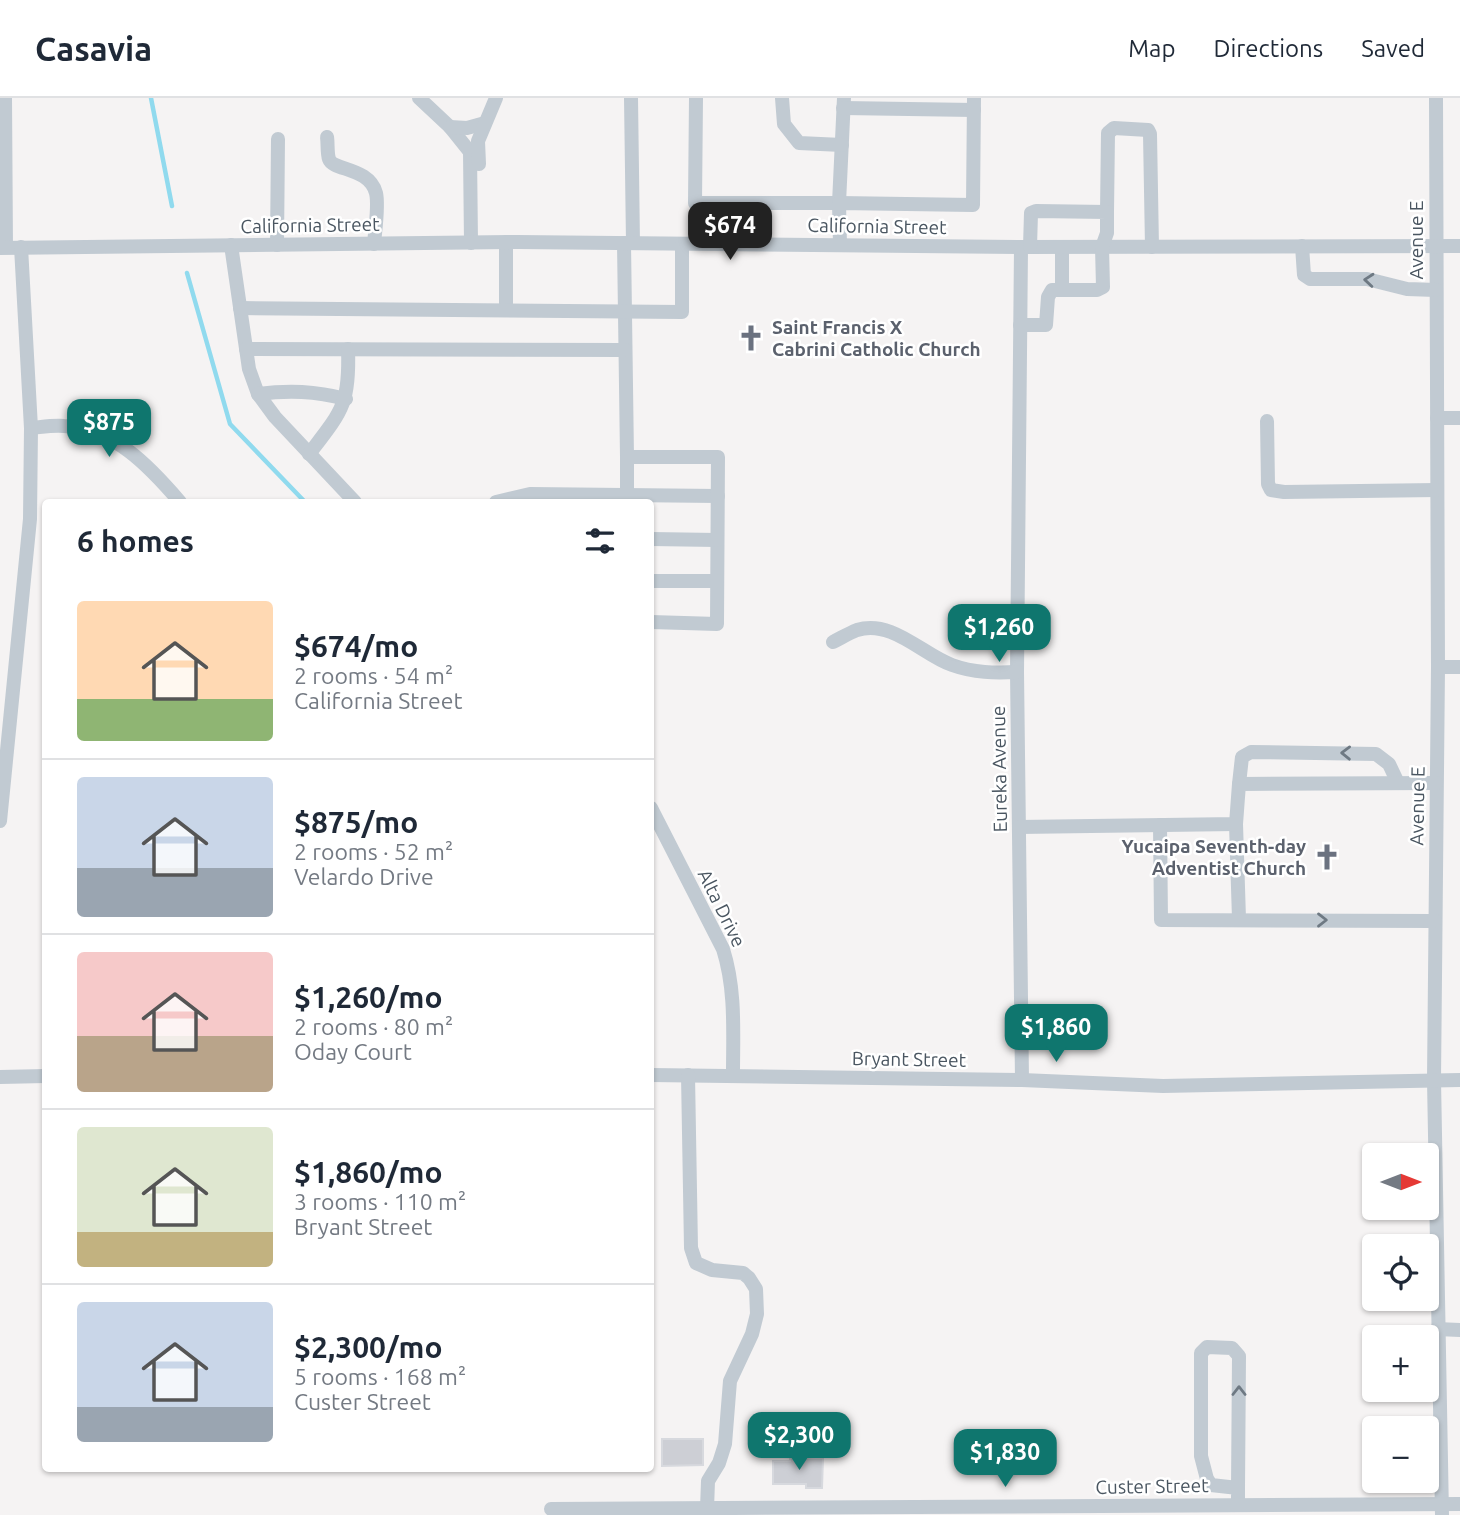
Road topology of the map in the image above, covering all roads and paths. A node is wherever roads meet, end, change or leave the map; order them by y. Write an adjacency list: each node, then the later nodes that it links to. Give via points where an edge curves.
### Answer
1 (5, 98): 28 (street)
2 (496, 98): 10 (street)
3 (631, 98): 19 (street)
4 (696, 98): 15 (street, via 695,203)
5 (782, 98): 14 (street, via 784,124 799,143)
6 (1436, 98): 26 (street, Avenue E)
7 (424, 101): 11 (street)
8 (844, 103): 9 (street); 14 (street)
9 (974, 104): 15 (street, via 973,205)
10 (485, 123): 11 (street); 18 (street, via 478,141)
11 (450, 127): 18 (street, via 470,152)
12 (327, 137): 20 (street, via 329,160 335,167 351,169 376,193)
13 (278, 139): 23 (street)
14 (842, 145): 15 (street)
15 (839, 203): 24 (street)
16 (1107, 212): 29 (street, Eureka Avenue, via 1031,213); 31 (street); 32 (street, via 1108,133 1114,128 1148,130)
17 (506, 242): 18 (street, California Street); 19 (street, California Street); 36 (street)
18 (476, 243): 20 (street, California Street)
19 (628, 243): 21 (street, California Street); 37 (street)
20 (374, 244): 23 (street, California Street)
21 (682, 244): 24 (street, California Street); 37 (street, via 682,312)
22 (231, 245): 23 (street, California Street); 28 (street, California Street); 35 (street)
23 (277, 245)
24 (840, 245): 29 (street, California Street)
25 (1302, 246): 26 (street, California Street); 32 (street, California Street); 34 (street, one-way to 25, via 1407,289 1367,279 1310,279 1304,275)
26 (1435, 246): 27 (street, California Street); 34 (street, Avenue E)
27 (1460, 246)
28 (9, 247): 47 (street)
29 (1026, 247): 30 (street, California Street); 38 (street, Eureka Avenue)
30 (1062, 247): 31 (street, California Street); 33 (street)
31 (1102, 247): 32 (street, California Street); 33 (street, via 1103,287)
32 (1152, 247)
33 (1062, 290): 38 (street, via 1049,292 1046,325)
34 (1436, 290): 44 (street, Avenue E)
35 (240, 308): 36 (street); 39 (street)
36 (506, 310): 37 (street)
37 (625, 311): 41 (street)
38 (1020, 325): 64 (street, Eureka Avenue)
39 (246, 349): 40 (street); 42 (street)
40 (348, 349): 41 (street); 43 (street)
41 (625, 350): 49 (street)
42 (258, 394): 43 (street, via 312,391); 48 (street)
43 (346, 399): 48 (street)
44 (1437, 418): 45 (street); 50 (street, Avenue E)
45 (1460, 418)
46 (1267, 421): 50 (street, via 1270,490)
47 (31, 428): 52 (street, via 90,430 121,445 150,466); 69 (street, via 30,519)
48 (309, 454): 53 (street)
49 (627, 457): 51 (street, via 718,457); 55 (street)
50 (1437, 490): 62 (street, Avenue E)
51 (718, 496): 55 (street); 57 (street)
52 (178, 499)
53 (352, 499)
54 (509, 499): 55 (street, via 530,494)
55 (627, 499)
56 (654, 539): 57 (street)
57 (717, 540): 59 (street)
58 (654, 581): 59 (street)
59 (717, 581): 60 (street, via 717,624)
60 (654, 622)
61 (833, 642): 64 (street, via 858,630 881,630 950,665 985,673)
62 (1438, 667): 63 (street); 66 (street, Avenue E)
63 (1460, 667)
64 (1017, 672): 72 (street, Eureka Avenue)
65 (1398, 783): 66 (street); 67 (street); 67 (street, one-way to 67, via 1389,764 1376,754 1251,752 1242,757)
66 (1436, 783): 74 (street, Avenue E)
67 (1239, 784): 70 (street)
68 (654, 814): 75 (street, Alta Drive, via 723,948 732,991)
69 (0, 821)
70 (1236, 824): 71 (street); 73 (street)
71 (1160, 825): 72 (street); 73 (street, via 1161,920)
72 (1019, 827): 80 (street, Eureka Avenue)
73 (1246, 919): 74 (street, one-way to 74)
74 (1435, 920): 81 (street, Avenue E)
75 (733, 1074): 77 (street, Bryant Street); 80 (street, Bryant Street)
76 (654, 1075): 77 (street, Bryant Street)
77 (688, 1075): 91 (street, via 691,1248 696,1263 712,1270 743,1273 756,1289 757,1314 730,1381 725,1444 708,1481)
78 (0, 1076): 79 (street)
79 (42, 1076)
80 (1022, 1080): 81 (street, Bryant Street, via 1163,1086)
81 (1434, 1080): 82 (street, Bryant Street); 83 (street, Avenue E)
82 (1460, 1080)
83 (1437, 1325)
84 (1439, 1329): 85 (street)
85 (1460, 1330)
86 (1439, 1401): 93 (street, Avenue E)
87 (1238, 1489): 87 (street, one-way to 87, via 1239,1356 1232,1348 1208,1347 1201,1353 1203,1469 1211,1485); 89 (street)
88 (1460, 1504): 93 (street, Custer Street)
89 (1238, 1505): 92 (street, Custer Street); 93 (street, Custer Street)
90 (551, 1509): 91 (street, Custer Street)
91 (707, 1509): 94 (street, Custer Street)
92 (1213, 1510): 95 (street, Custer Street)
93 (1442, 1510)
94 (770, 1512): 95 (street, Custer Street)
95 (868, 1512)

